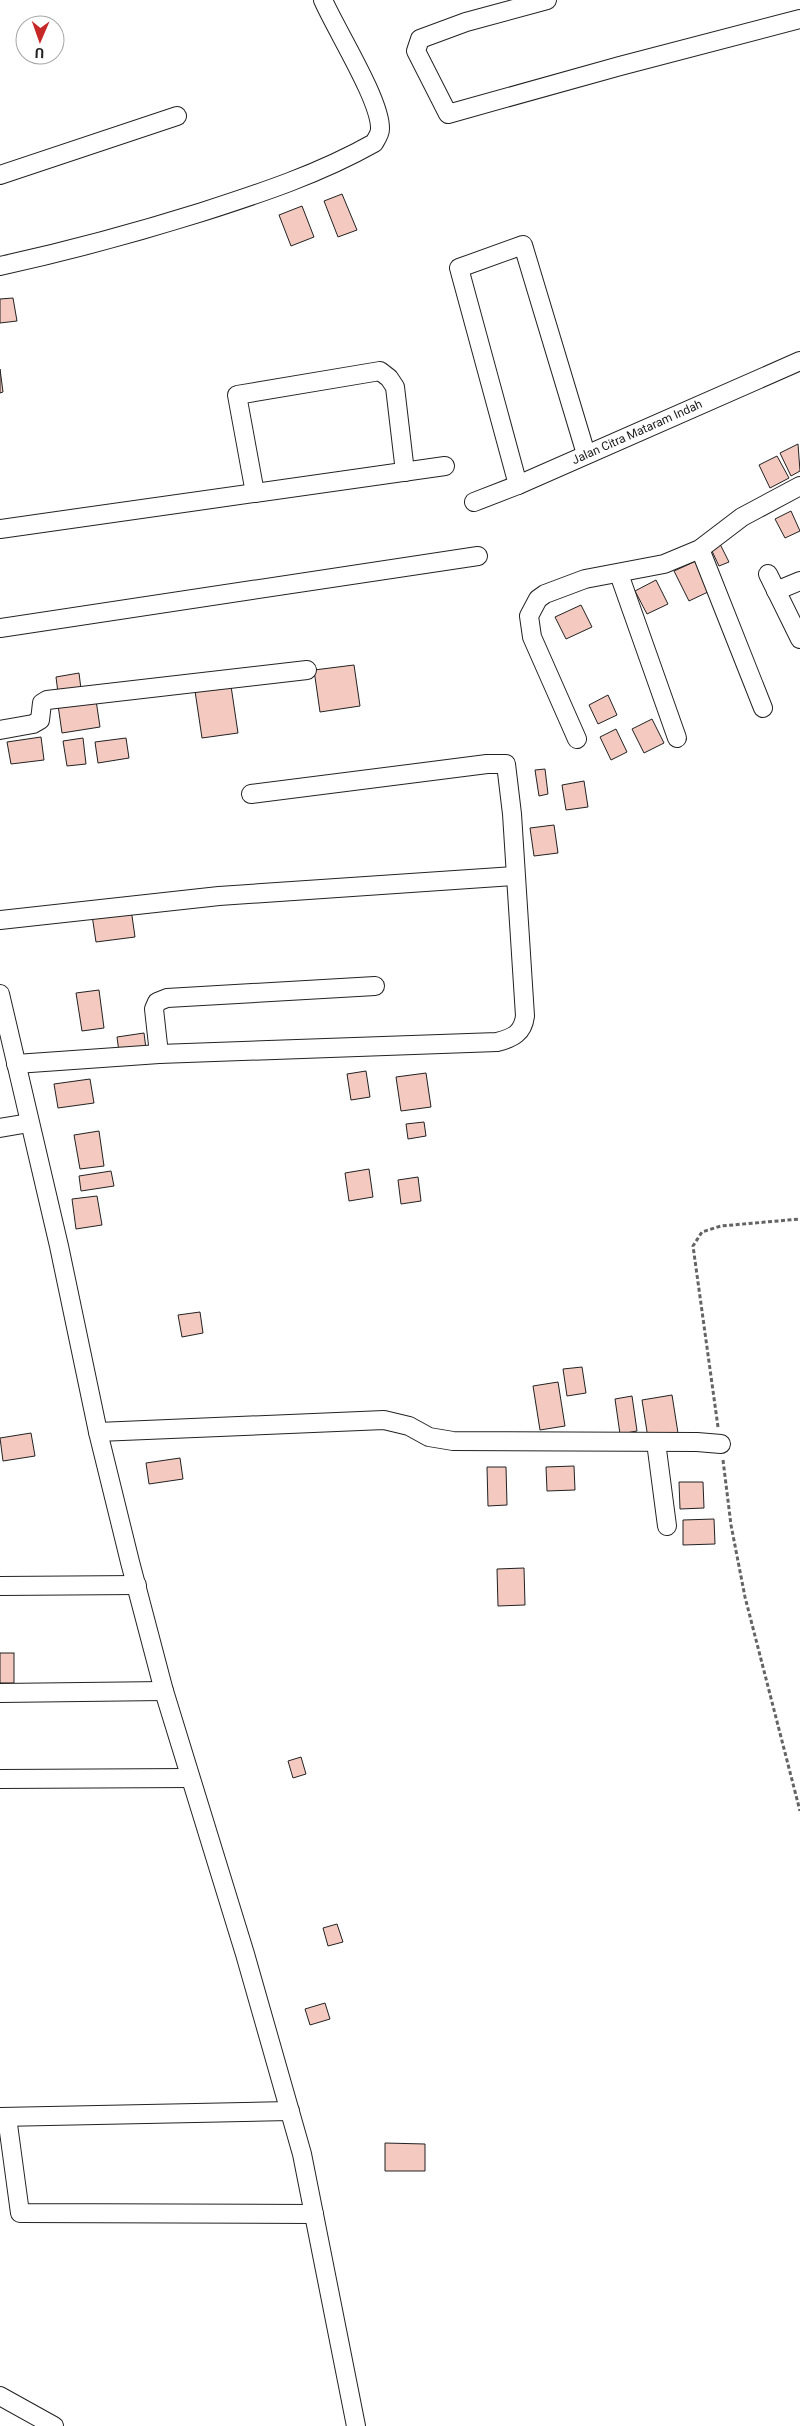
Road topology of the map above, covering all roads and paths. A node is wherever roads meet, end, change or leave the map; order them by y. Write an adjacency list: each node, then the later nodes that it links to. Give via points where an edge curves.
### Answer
1 (323, 0): 6 (street, via 373,99 381,127 374,143 281,187 125,236)
2 (547, 0): 3 (street, via 466,22 420,39 416,51 448,114)
3 (800, 19)
4 (177, 116): 5 (street)
5 (0, 175)
6 (0, 266)
7 (800, 361): 8 (street, Jalan Citra Mataram Indah)
8 (586, 454): 11 (street, Jalan Citra Mataram Indah); 11 (street, via 523,246 459,268)
9 (445, 466): 10 (street)
10 (406, 472): 13 (street); 13 (street, via 395,386 380,371 237,395)
11 (518, 485): 14 (street, Jalan Citra Mataram Indah)
12 (800, 486): 16 (street, via 742,517)
13 (255, 493): 15 (street)
14 (474, 502)
15 (0, 529)
16 (700, 549): 18 (street, via 664,564); 25 (street)
17 (478, 556): 22 (street)
18 (618, 574): 27 (street); 28 (street, via 585,579 545,594 538,599 529,616 532,637)
19 (768, 574): 21 (street)
20 (800, 581): 21 (street)
21 (776, 591): 23 (street)
22 (0, 628)
23 (800, 639)
24 (307, 670): 26 (street, via 48,700 42,703 40,720)
25 (763, 708)
26 (0, 730)
27 (677, 738)
28 (577, 739)
29 (251, 794): 30 (street, via 491,763 506,764 512,814)
30 (508, 876): 31 (street, via 219,896); 34 (street, via 525,1016 519,1033 510,1039)
31 (0, 920)
32 (376, 986): 34 (street, via 167,998 157,1002 154,1009)
33 (0, 994): 35 (street)
34 (159, 1054): 35 (street)
35 (16, 1064): 36 (street)
36 (29, 1123): 37 (street); 39 (street, via 60,1246)
37 (0, 1128)
38 (800, 1219): 41 (path, via 721,1226 702,1232 693,1246)
39 (98, 1432): 40 (street, via 384,1420 398,1422 429,1438 446,1441); 43 (street)
40 (656, 1442): 41 (street); 42 (street)
41 (720, 1444): 49 (path, via 745,1597)
42 (667, 1526)
43 (137, 1585): 44 (street); 45 (street)
44 (0, 1586)
45 (164, 1691): 46 (street); 47 (street)
46 (0, 1693)
47 (190, 1778): 48 (street); 50 (street)
48 (0, 1779)
49 (800, 1811)
50 (290, 2112): 51 (street); 52 (street)
51 (3, 2117): 52 (street, via 20,2213)
52 (314, 2214): 55 (street)
53 (0, 2396): 54 (street)
54 (54, 2426)
55 (356, 2426)

